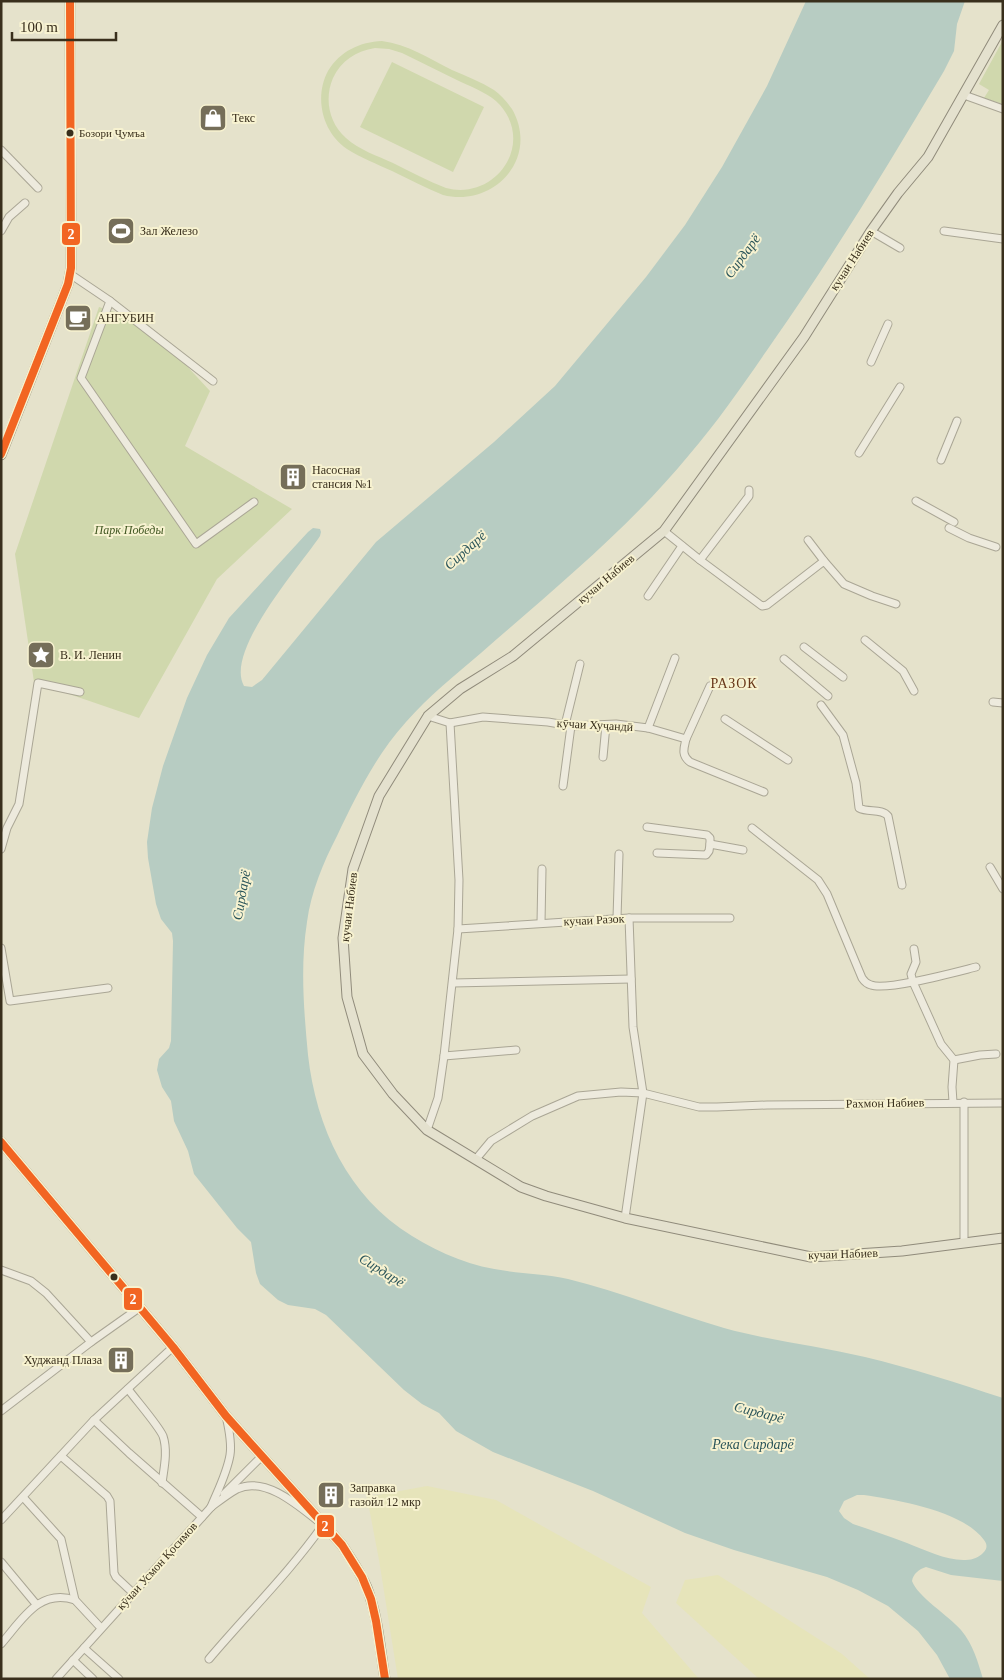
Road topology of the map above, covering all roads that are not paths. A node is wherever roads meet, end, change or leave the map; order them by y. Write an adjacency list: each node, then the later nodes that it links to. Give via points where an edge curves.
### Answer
1 (70, 1): 13 (main road)
2 (1003, 24): 3 (main road, кучаи Набиев)
3 (964, 95): 4 (street); 9 (main road, кучаи Набиев, via 928,157)
4 (1003, 109)
5 (1, 150): 6 (street)
6 (38, 188)
7 (24, 203): 8 (street, via 9,217)
8 (1, 231)
9 (871, 231): 12 (street); 26 (main road, кучаи Набиев, via 804,337)
10 (944, 231): 11 (street)
11 (1003, 239)
12 (900, 248)
13 (70, 274): 14 (street); 21 (main road)
14 (110, 301): 17 (street); 25 (street, via 81,378 196,544)
15 (888, 324): 16 (street)
16 (870, 362)
17 (213, 382)
18 (900, 387): 20 (street)
19 (957, 421): 22 (street)
20 (859, 452)
21 (1, 456)
22 (941, 460)
23 (749, 490): 30 (street, via 749,496)
24 (916, 500): 29 (street, via 969,538)
25 (254, 502)
26 (664, 531): 28 (street); 47 (main road, кучаи Набиев, via 513,656 460,689)
27 (808, 540): 31 (street)
28 (682, 546): 30 (street); 32 (street)
29 (996, 546)
30 (700, 560): 31 (street, via 762,606)
31 (824, 561): 33 (street, via 844,584)
32 (648, 596)
33 (896, 604)
34 (865, 640): 41 (street, via 904,671)
35 (804, 647): 39 (street)
36 (675, 658): 52 (street)
37 (784, 659): 43 (street)
38 (580, 664): 50 (street)
39 (843, 678)
40 (710, 686): 53 (street)
41 (914, 691)
42 (80, 692): 61 (street, via 38,684 20,804 7,828)
43 (828, 696)
44 (993, 702): 45 (street)
45 (1003, 703)
46 (821, 705): 67 (street, via 844,735 859,808 884,812 888,816)
47 (428, 716): 49 (street, кӯчаи Хуҷандӣ); 90 (main road, кучаи Набиев, via 379,796 353,869 342,938 347,997 363,1054 393,1094)
48 (725, 719): 55 (street)
49 (450, 723): 50 (street, кӯчаи Хуҷандӣ, via 482,716); 73 (street, via 459,880)
50 (568, 725): 51 (street, кӯчаи Хуҷандӣ); 56 (street)
51 (606, 725): 52 (street, кӯчаи Хуҷандӣ); 54 (street)
52 (648, 728): 53 (street, кӯчаи Хуҷандӣ)
53 (686, 739): 57 (street, via 683,753 690,762)
54 (603, 757)
55 (788, 760)
56 (564, 786)
57 (764, 792)
58 (647, 827): 60 (street, via 707,834)
59 (752, 828): 78 (street, via 818,880 862,978 880,987)
60 (710, 844): 62 (street); 63 (street, via 706,855)
61 (1, 849)
62 (743, 850)
63 (657, 853)
64 (619, 854): 69 (street)
65 (990, 867): 68 (street)
66 (542, 869): 72 (street)
67 (902, 885)
68 (1003, 889)
69 (617, 918): 70 (street, кучаи Разок); 72 (street, кучаи Разок)
70 (629, 918): 71 (street, кучаи Разок); 77 (street)
71 (730, 918)
72 (541, 923): 73 (street, кучаи Разок)
73 (458, 929): 79 (street)
74 (1, 948): 81 (street)
75 (914, 949): 78 (street)
76 (976, 967): 78 (street)
77 (631, 979): 79 (street); 86 (street, via 633,1027)
78 (913, 982): 85 (street, via 941,1044)
79 (453, 983): 84 (street)
80 (108, 988): 81 (street, via 10,1001)
81 (5, 993)
82 (516, 1050): 84 (street)
83 (996, 1054): 85 (street)
84 (444, 1056): 90 (street, via 438,1098)
85 (954, 1060): 87 (street)
86 (644, 1093): 87 (street, Рахмон Набиев, via 699,1107); 92 (street, via 578,1096 532,1116 491,1141); 93 (street)
87 (953, 1102): 88 (street, Рахмон Набиев)
88 (964, 1102): 89 (street, Рахмон Набиев); 95 (street)
89 (1003, 1103)
90 (428, 1130): 92 (main road, кучаи Набиев)
91 (1, 1142): 97 (main road)
92 (476, 1158): 93 (main road, кучаи Набиев, via 521,1186)
93 (625, 1218): 95 (main road, кучаи Набиев, via 811,1257)
94 (1003, 1238): 95 (main road, кучаи Набиев)
95 (964, 1243)
96 (1, 1270): 98 (street, via 31,1281 46,1293)
97 (139, 1308): 98 (street); 99 (main road)
98 (91, 1342): 101 (street)
99 (173, 1347): 100 (street); 102 (main road)
100 (128, 1390): 103 (street); 106 (street, via 162,1435 165,1448)
101 (1, 1411)
102 (226, 1416): 105 (main road); 108 (street, via 230,1455)
103 (94, 1420): 104 (street); 106 (street)
104 (61, 1456): 107 (street); 113 (street, via 107,1496 114,1573)
105 (261, 1457): 108 (street, кӯчаи Усмон Қосимов); 111 (main road)
106 (162, 1483): 109 (street)
107 (23, 1497): 110 (street); 114 (street, via 61,1539)
108 (211, 1507): 109 (street, кӯчаи Усмон Қосимов); 111 (street, via 237,1489 259,1487 286,1496)
109 (202, 1517): 113 (street, кӯчаи Усмон Қосимов)
110 (1, 1520)
111 (323, 1525): 119 (street); 124 (main road, via 342,1545 367,1588 375,1617 376,1651)
112 (1, 1562): 115 (street)
113 (133, 1593): 116 (street, кӯчаи Усмон Қосимов)
114 (75, 1600): 115 (street, via 49,1598); 116 (street)
115 (36, 1604): 117 (street)
116 (101, 1628): 118 (street, кӯчаи Усмон Қосимов)
117 (1, 1644)
118 (84, 1648): 120 (street, кӯчаи Усмон Қосимов); 123 (street)
119 (210, 1659)
120 (73, 1660): 121 (street, кӯчаи Усмон Қосимов); 122 (street)
121 (56, 1679)
122 (93, 1679)
123 (119, 1679)
124 (385, 1679)

